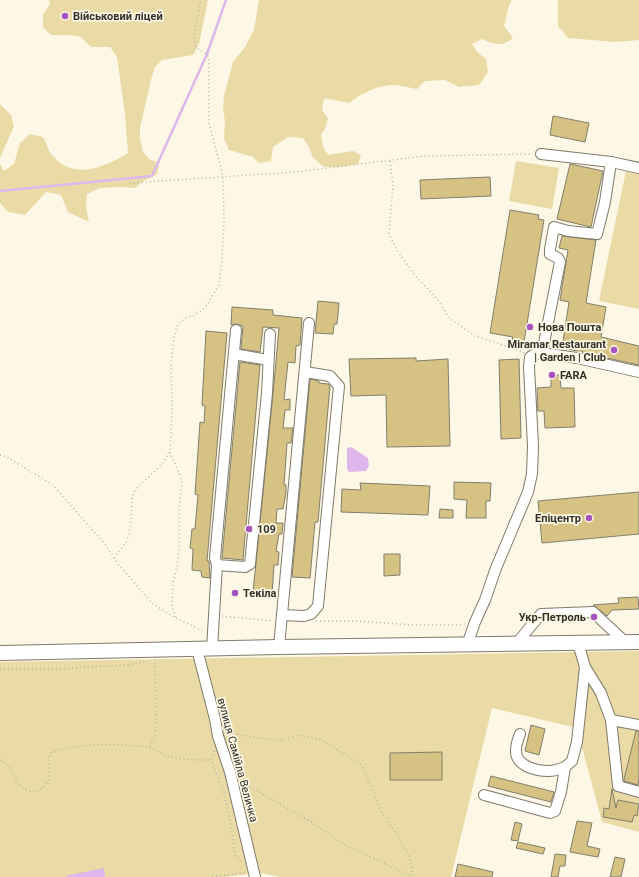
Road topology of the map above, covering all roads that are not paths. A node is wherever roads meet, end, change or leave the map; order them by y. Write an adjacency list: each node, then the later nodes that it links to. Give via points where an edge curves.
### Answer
1 (541, 154): 2 (street)
2 (612, 162): 3 (street); 7 (street, via 597,234 554,227 550,254 560,262)
3 (639, 168)
4 (309, 323): 10 (street)
5 (236, 330): 8 (street)
6 (270, 334): 9 (street)
7 (542, 353): 11 (street); 18 (street, via 530,357 533,446 532,474 528,492)
8 (234, 354): 9 (street); 12 (street, via 215,550)
9 (268, 360): 12 (street, via 250,564 245,568)
10 (305, 372): 13 (street); 13 (street, via 330,376 338,386 318,606 311,614)
11 (639, 372)
12 (217, 565): 15 (street)
13 (281, 618): 19 (street)
14 (632, 642): 16 (highway); 17 (street, via 593,612 541,614)
15 (212, 643): 19 (highway); 20 (highway)
16 (578, 643): 17 (highway); 22 (street)
17 (516, 644): 18 (highway)
18 (467, 645): 19 (highway)
19 (278, 647)
20 (197, 649): 21 (highway); 29 (street, вулиця Самійла Величка)
21 (0, 653)
22 (585, 667): 23 (street, via 601,693); 26 (street, via 577,742 572,761)
23 (611, 720): 24 (street); 27 (street, via 618,786)
24 (639, 725)
25 (520, 734): 26 (street, via 516,750 521,763 535,769 550,771)
26 (565, 767): 28 (street, via 555,811 550,813)
27 (639, 792)
28 (484, 795)
29 (254, 874)

